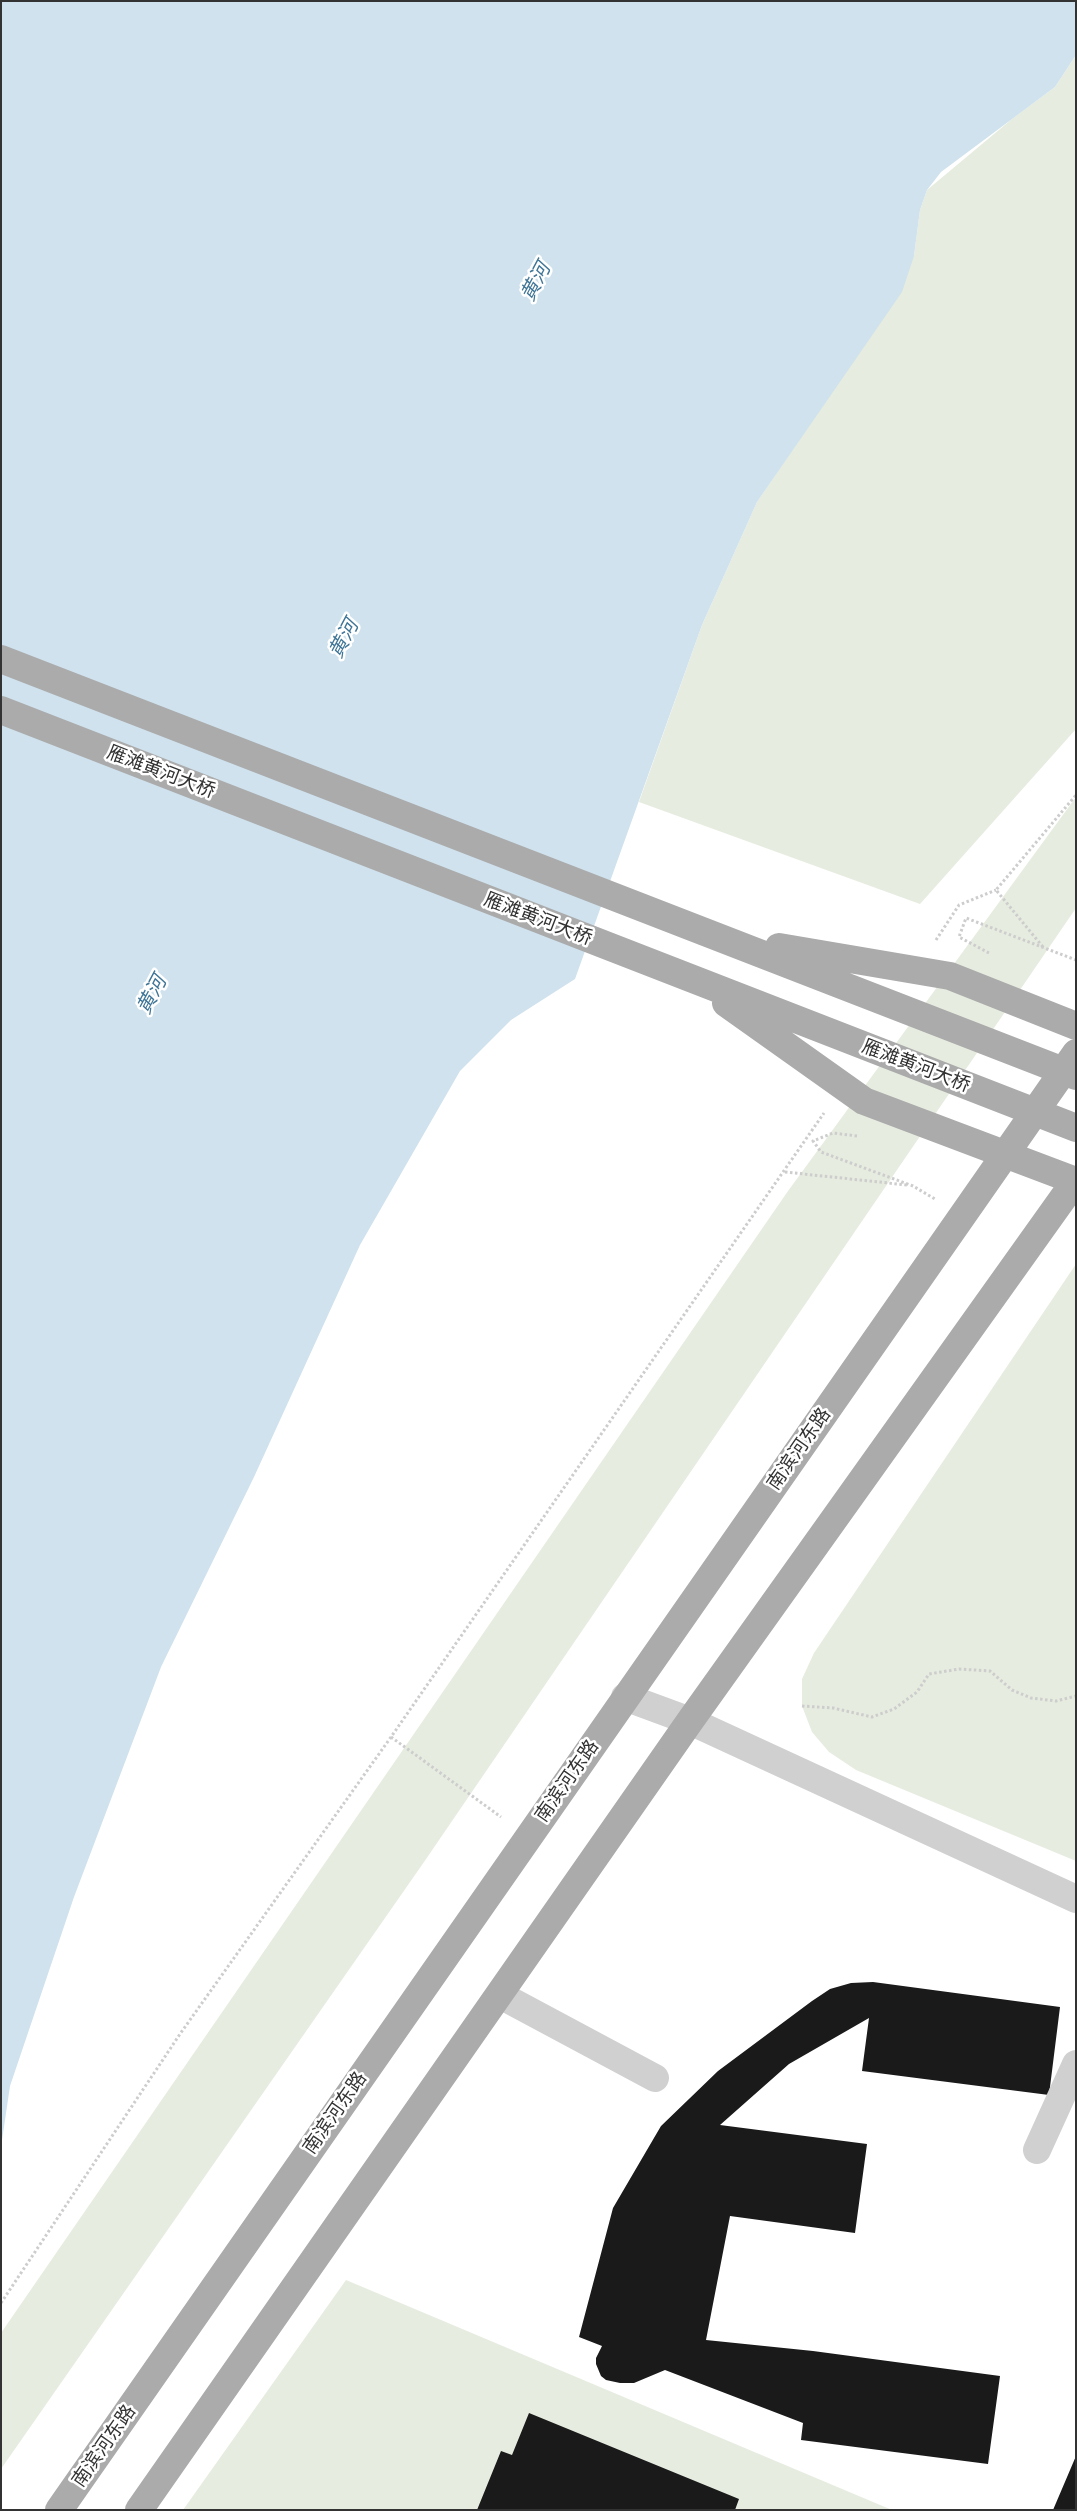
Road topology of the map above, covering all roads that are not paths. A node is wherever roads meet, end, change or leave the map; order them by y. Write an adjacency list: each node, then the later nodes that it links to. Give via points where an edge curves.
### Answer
1 (1, 659): 3 (main road)
2 (1, 710): 4 (main road, 雁滩黄河大桥)
3 (721, 937): 5 (main road, via 950,976); 7 (main road)
4 (692, 979): 8 (main road, 雁滩黄河大桥); 9 (main road, via 864,1101)
5 (1076, 1026)
6 (1076, 1053): 10 (main road, 南滨河东路)
7 (1076, 1076)
8 (1076, 1128)
9 (1076, 1180): 11 (main road)
10 (625, 1697): 11 (street); 17 (main road, 南滨河东路)
11 (690, 1721): 12 (street); 13 (main road)
12 (1076, 1899)
13 (500, 1995): 15 (street); 18 (main road)
14 (1076, 2064): 16 (street)
15 (655, 2078)
16 (1037, 2150)
17 (59, 2510)
18 (139, 2510)

